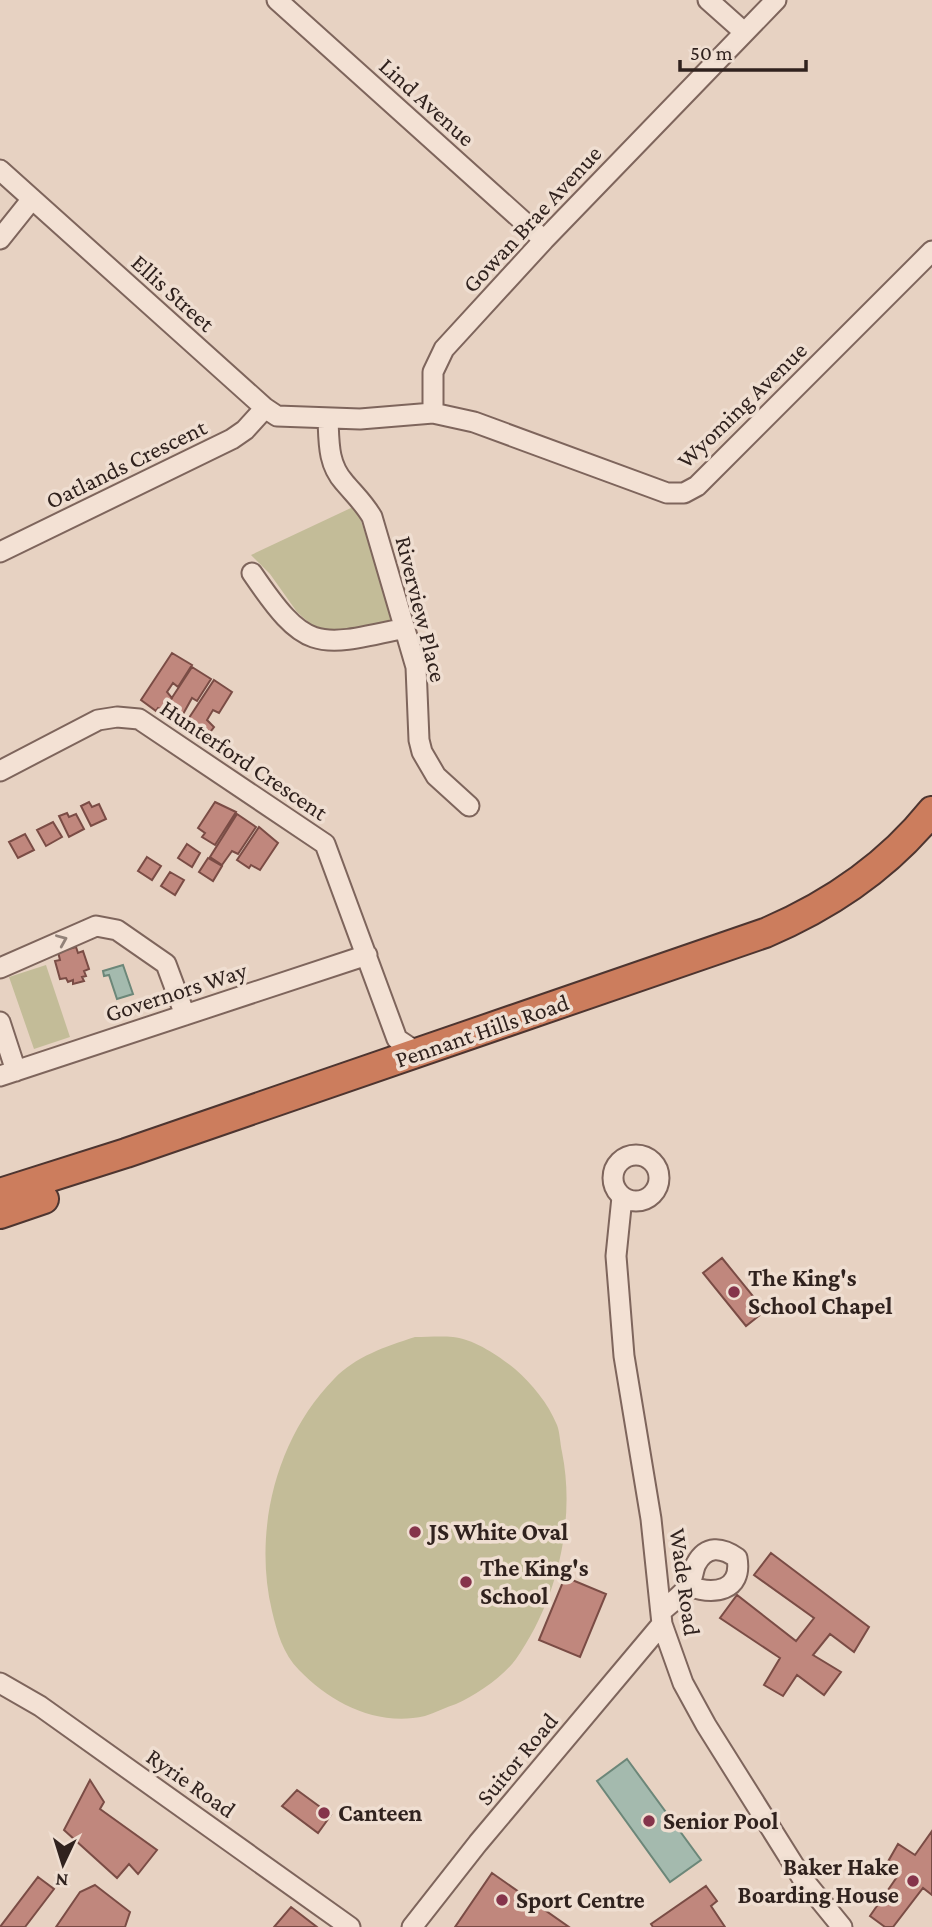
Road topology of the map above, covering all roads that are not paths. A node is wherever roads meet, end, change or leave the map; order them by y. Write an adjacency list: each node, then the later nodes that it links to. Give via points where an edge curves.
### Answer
1 (277, 0): 8 (street, Lind Avenue)
2 (708, 0): 4 (street)
3 (776, 0): 4 (street, Gowan Brae Avenue)
4 (744, 32): 8 (street, Gowan Brae Avenue)
5 (0, 170): 6 (street, Ellis Street)
6 (32, 199): 7 (street); 10 (street, Ellis Street)
7 (0, 239)
8 (544, 240): 11 (street, Gowan Brae Avenue, via 444,349 433,372)
9 (932, 251): 11 (street, Wyoming Avenue, via 704,480 684,493 658,491 467,419)
10 (265, 408): 12 (street, Ellis Street, via 281,417); 13 (street, Oatlands Crescent, via 232,439)
11 (433, 413): 12 (street)
12 (328, 419): 15 (street, Riverview Place, via 333,466 372,517)
13 (0, 552)
14 (252, 573): 15 (street, via 288,622 322,641 345,642)
15 (405, 628): 17 (street, Riverview Place, via 417,676 422,752 436,776)
16 (0, 771): 20 (street, Hunterford Crescent, via 97,720 138,719 325,844)
17 (469, 806)
18 (932, 811): 24 (highway, Pennant Hills Road, via 894,854 843,893 796,920 633,980)
19 (932, 840): 29 (highway, Pennant Hills Road, via 867,898 787,943)
20 (367, 955): 22 (street, Governors Way); 24 (street, Hunterford Crescent)
21 (0, 968): 22 (street, one-way to 22, via 96,926 110,927 166,964)
22 (185, 1015): 25 (street, Governors Way)
23 (0, 1022): 25 (street)
24 (408, 1046): 26 (highway, Pennant Hills Road, via 126,1153)
25 (8, 1074)
26 (0, 1193)
27 (622, 1197): 28 (street); 28 (street, via 614,1185 614,1168 622,1159 640,1155 655,1164 659,1176 656,1189); 30 (street, Wade Road)
28 (644, 1200): 30 (street)
29 (0, 1214)
30 (616, 1238): 32 (street, Wade Road, via 624,1356 651,1519)
31 (689, 1586): 32 (street, Suitor Road)
32 (661, 1618): 35 (street, Suitor Road); 36 (street, Wade Road, via 683,1683 706,1726 802,1878)
33 (0, 1683): 34 (street, Ryrie Road, via 40,1706)
34 (350, 1927)
35 (412, 1927)
36 (842, 1927)

